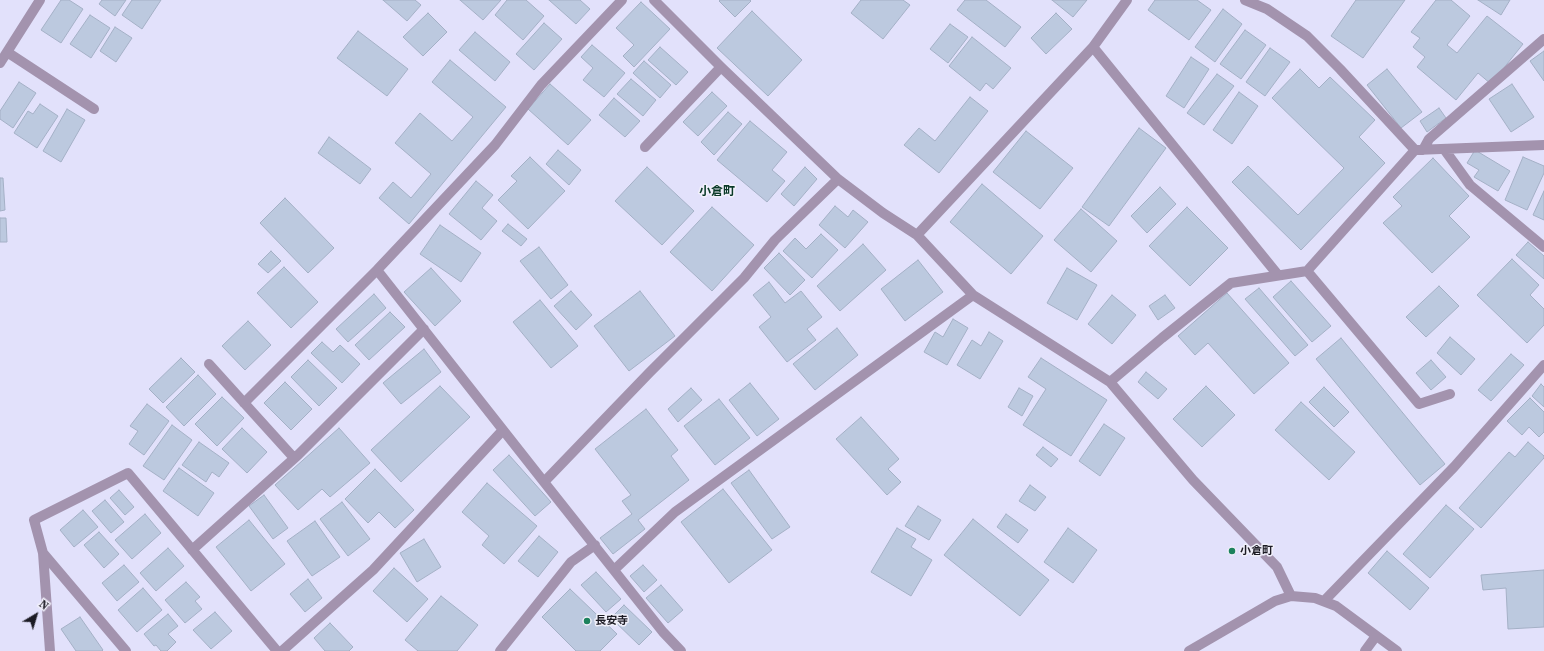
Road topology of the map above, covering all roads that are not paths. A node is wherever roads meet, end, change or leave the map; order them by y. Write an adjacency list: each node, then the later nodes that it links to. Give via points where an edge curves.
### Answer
1 (40, 0): 8 (street)
2 (622, 0): 19 (street, via 541,85 495,145)
3 (654, 0): 10 (street)
4 (1127, 0): 7 (street)
5 (1245, 0): 15 (street, via 1267,8 1307,36)
6 (1544, 38): 15 (street, via 1429,138)
7 (1093, 47): 17 (street); 21 (street)
8 (7, 52): 9 (street); 11 (street)
9 (0, 63)
10 (721, 67): 13 (street); 16 (street)
11 (94, 109)
12 (1544, 145): 14 (street)
13 (646, 147)
14 (1444, 149): 15 (street); 18 (street, via 1470,185)
15 (1419, 150): 20 (street)
16 (838, 179): 17 (street); 31 (street, via 775,240 744,278)
17 (918, 235): 22 (street)
18 (1544, 247)
19 (377, 270): 23 (street); 28 (street)
20 (1307, 271): 21 (street); 27 (street, via 1419,404)
21 (1278, 275): 26 (street, via 1232,283)
22 (973, 295): 26 (street); 35 (street, via 675,512)
23 (424, 329): 29 (street); 30 (street)
24 (209, 364): 28 (street)
25 (1544, 365): 37 (street, via 1454,467)
26 (1110, 382): 36 (street, via 1193,480 1277,567)
27 (1450, 394)
28 (244, 403): 30 (street)
29 (503, 430): 31 (street); 42 (street, via 373,570)
30 (294, 458): 33 (street)
31 (544, 482): 32 (street)
32 (595, 545): 35 (street); 43 (street, via 572,562)
33 (192, 550): 34 (street, via 128,473 34,520); 41 (street)
34 (42, 552): 39 (street); 40 (street)
35 (614, 570): 44 (street)
36 (1291, 596): 37 (street); 45 (street, via 1275,601)
37 (1324, 601): 38 (street, via 1336,606)
38 (1376, 636): 46 (street); 47 (street)
39 (50, 651)
40 (126, 651)
41 (277, 651)
42 (282, 651)
43 (500, 651)
44 (681, 651)
45 (1189, 651)
46 (1365, 651)
47 (1397, 651)

